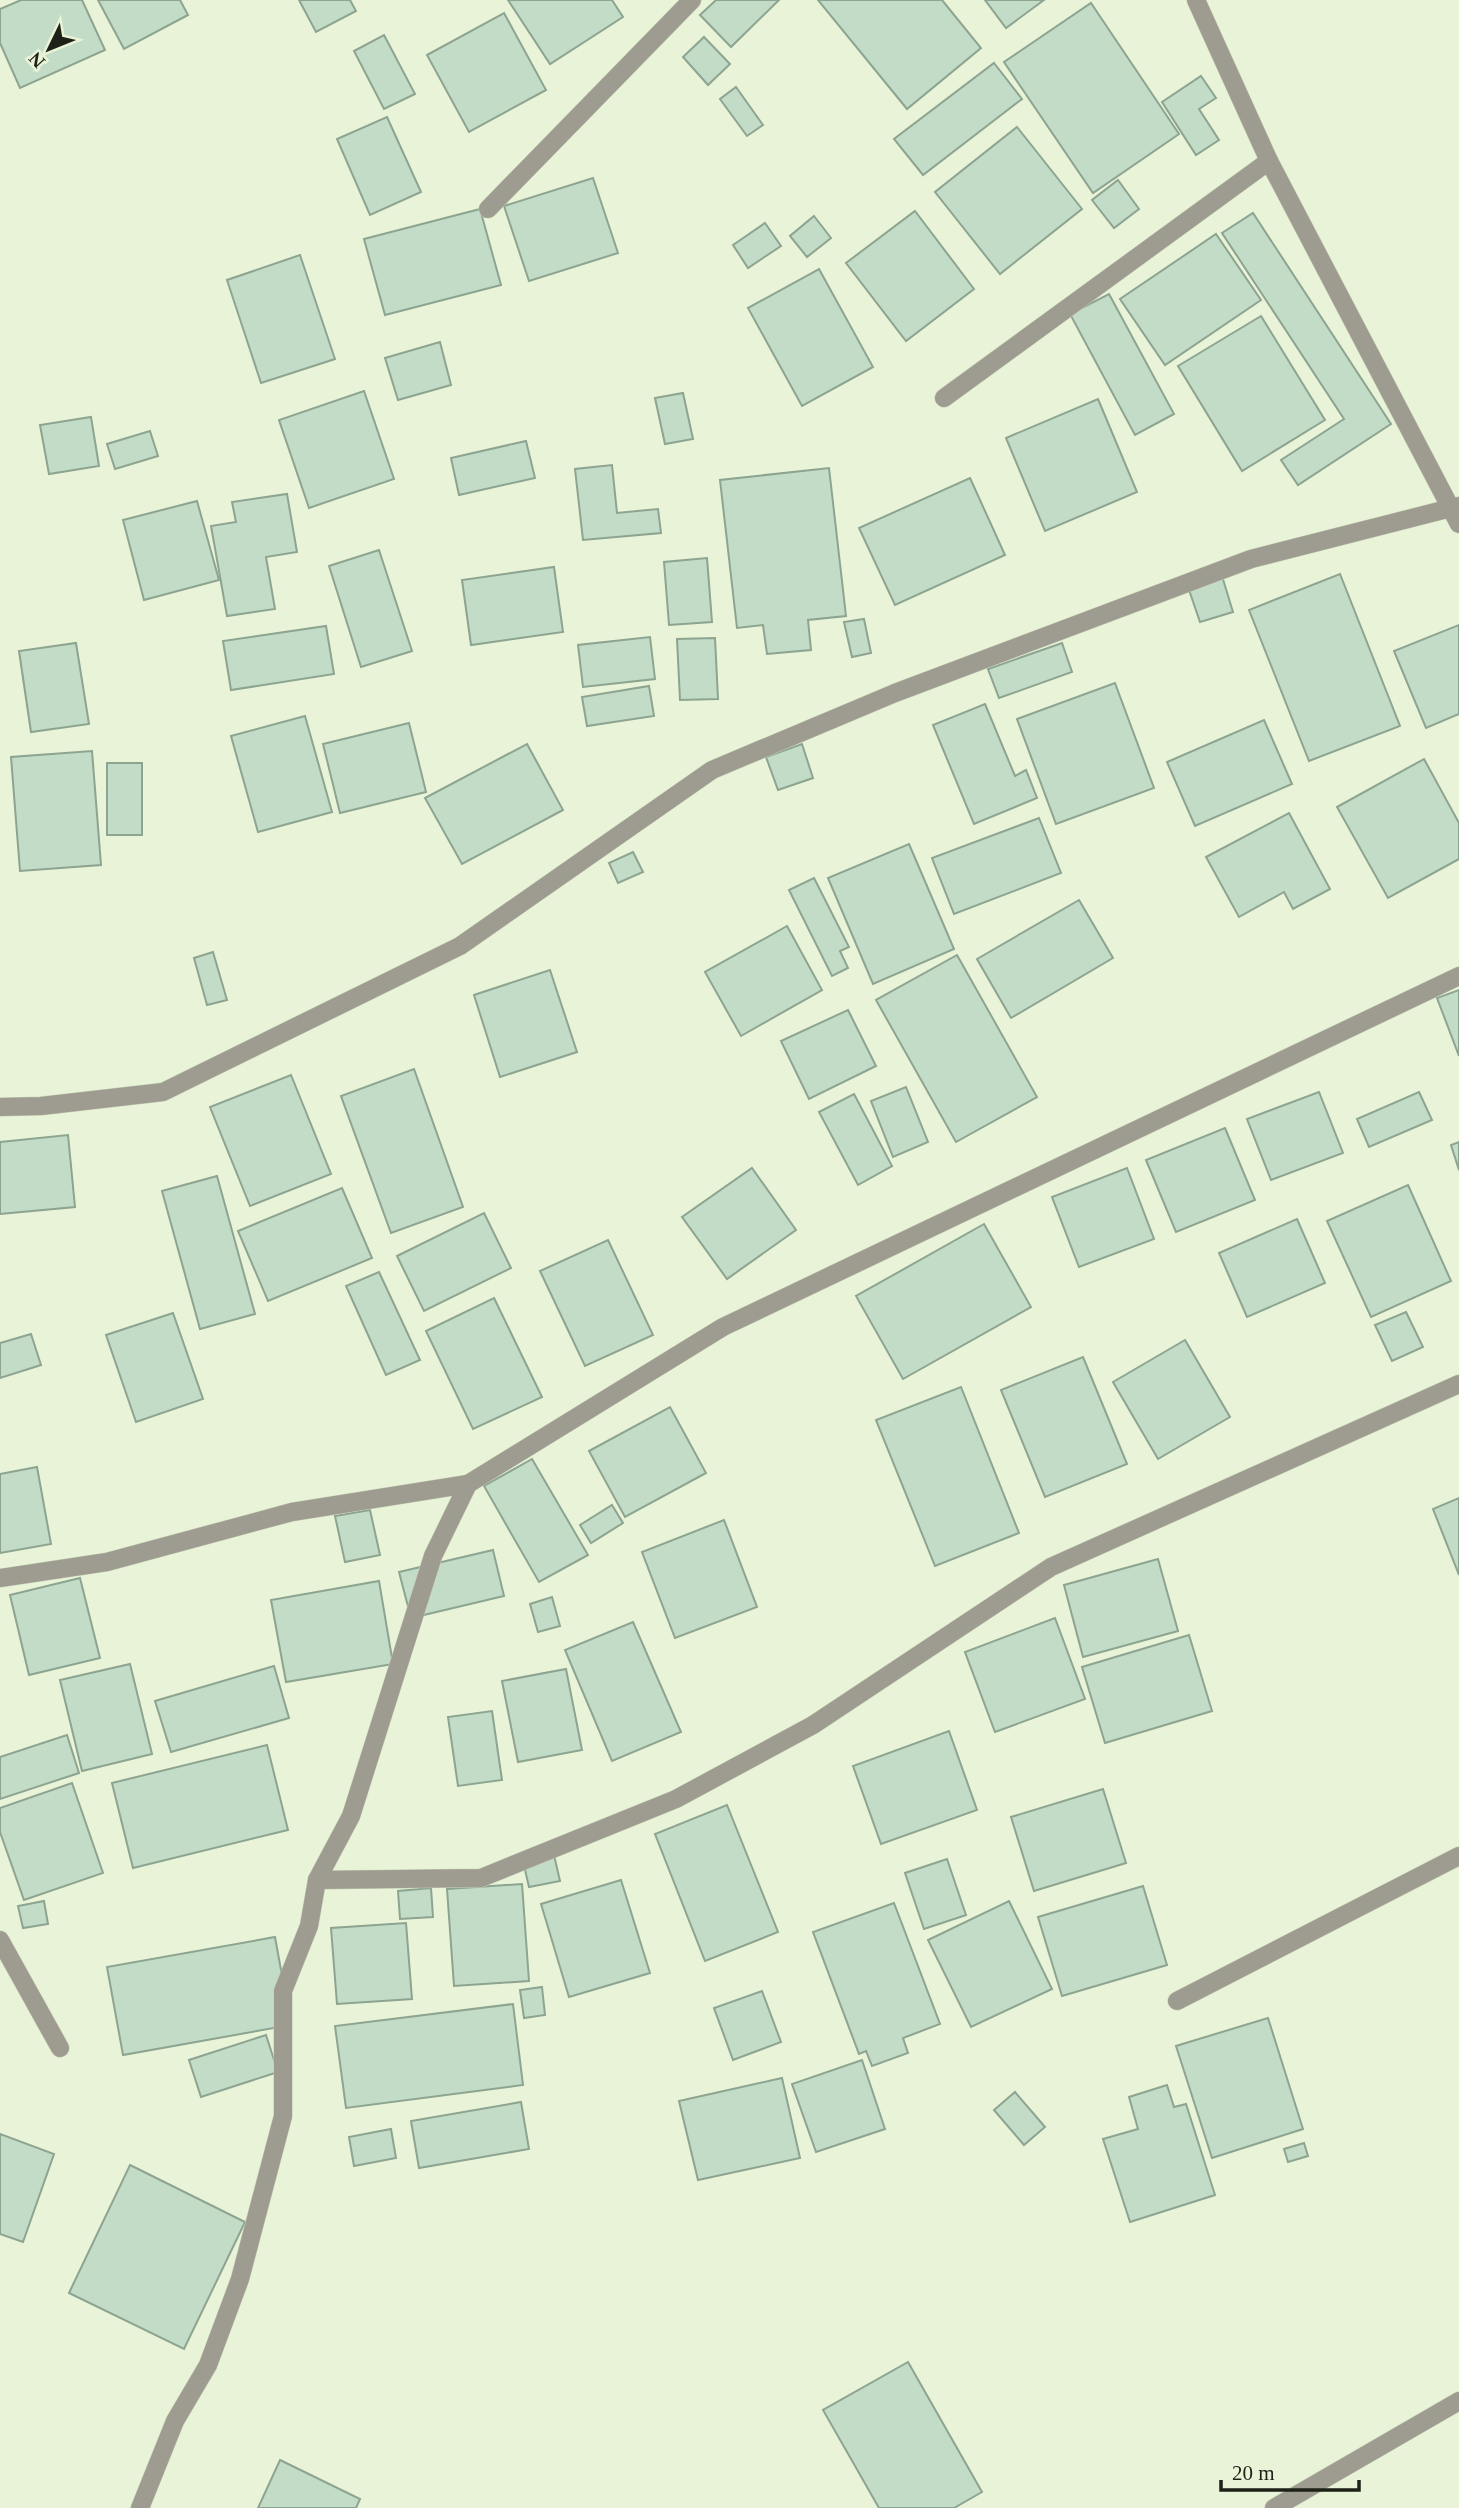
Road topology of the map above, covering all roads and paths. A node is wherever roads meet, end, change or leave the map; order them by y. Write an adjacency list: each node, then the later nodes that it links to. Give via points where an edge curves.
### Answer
1 (692, 0): 4 (street)
2 (1196, 0): 3 (street)
3 (1269, 161): 5 (street); 6 (street)
4 (488, 209)
5 (944, 398)
6 (1457, 513): 8 (street, via 1251,559 895,693 712,771 460,946 163,1092)
7 (1459, 976): 10 (street, via 723,1327)
8 (0, 1107)
9 (1459, 1384): 13 (street, via 1051,1567 813,1725 676,1799 481,1878)
10 (468, 1484): 11 (street, via 292,1512 107,1562); 13 (street, via 433,1556 351,1816)
11 (0, 1578)
12 (1459, 1856): 15 (street)
13 (317, 1880): 18 (street, via 309,1926 283,1990 283,2116 240,2279 208,2365 175,2421)
14 (0, 1940): 16 (street)
15 (1177, 2001)
16 (60, 2048)
17 (1459, 2401): 19 (street)
18 (141, 2508)
19 (1274, 2508)

